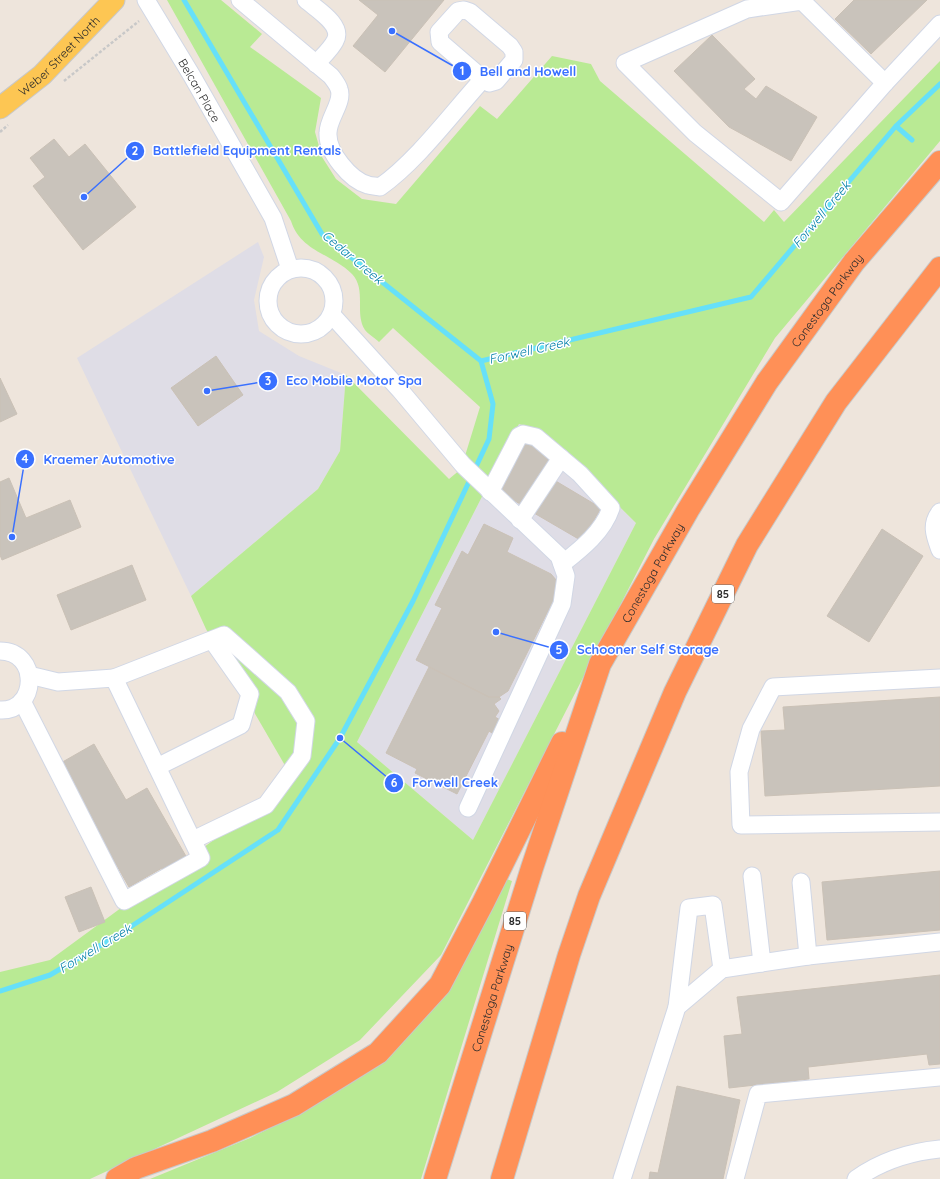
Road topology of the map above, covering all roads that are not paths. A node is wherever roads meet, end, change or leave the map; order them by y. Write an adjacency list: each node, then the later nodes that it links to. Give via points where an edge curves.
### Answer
1 (114, 0): 11 (main road, Weber Street North)
2 (146, 0): 14 (street, Belcan Place, via 273,218)
3 (240, 0): 8 (street)
4 (306, 0): 8 (street, via 332,23 336,31 336,41)
5 (803, 1): 6 (street); 10 (street)
6 (747, 4): 10 (street, via 625,63 695,133 781,202)
7 (940, 24): 10 (street)
8 (316, 64): 9 (street, via 332,76 340,90 340,101 331,118 328,134 332,153 348,172 367,185 380,186 408,164)
9 (483, 79): 9 (street, via 489,83 496,81 514,60 514,52 470,12 458,11 438,32 440,42)
10 (885, 83)
11 (6, 115)
12 (940, 162): 24 (highway, Conestoga Parkway / 85, via 854,262 767,382 688,510)
13 (940, 268): 45 (highway, 85, via 832,409 746,546 675,692 589,896)
14 (290, 269): 15 (street, via 309,268 326,278 335,295); 15 (street, via 275,280 268,297 270,311 276,323 293,333 306,334 320,329)
15 (332, 315): 17 (street)
16 (561, 458): 17 (street, via 536,437 523,434 518,436); 19 (street); 21 (street, via 580,474 611,508 607,518 583,547)
17 (488, 491): 19 (street)
18 (940, 512): 20 (street, via 936,517 933,532)
19 (520, 520): 21 (street, via 559,556)
20 (940, 550)
21 (562, 564): 31 (street, via 566,576 562,604)
22 (212, 640): 26 (street); 30 (street, via 250,694 241,726); 33 (street, via 224,635 288,692 306,721 302,756 266,805)
23 (0, 651): 25 (street, via 21,659)
24 (600, 664): 43 (highway, via 484,903 440,985 378,1053 294,1105 212,1141 136,1168); 44 (highway, Conestoga Parkway / 85, via 532,868)
25 (29, 675): 26 (street, via 58,682); 28 (street, via 30,684)
26 (114, 678): 30 (street)
27 (940, 678): 32 (street, via 773,687 751,729 739,772 741,825)
28 (22, 701): 29 (street, via 14,707); 33 (street, via 124,901 201,858)
29 (0, 710)
30 (157, 767): 33 (street)
31 (468, 808)
32 (940, 822)
33 (193, 840)
34 (752, 876): 38 (street)
35 (801, 882): 37 (street)
36 (940, 942): 37 (street)
37 (808, 956): 38 (street)
38 (762, 963): 39 (street)
39 (722, 969): 40 (street); 40 (street, via 713,905 689,908)
40 (677, 1008): 46 (street)
41 (940, 1077): 47 (street, via 758,1094)
42 (940, 1149): 48 (street, via 927,1150 882,1163)
43 (117, 1179)
44 (435, 1179)
45 (502, 1179)
46 (622, 1179)
47 (736, 1179)
48 (856, 1179)

